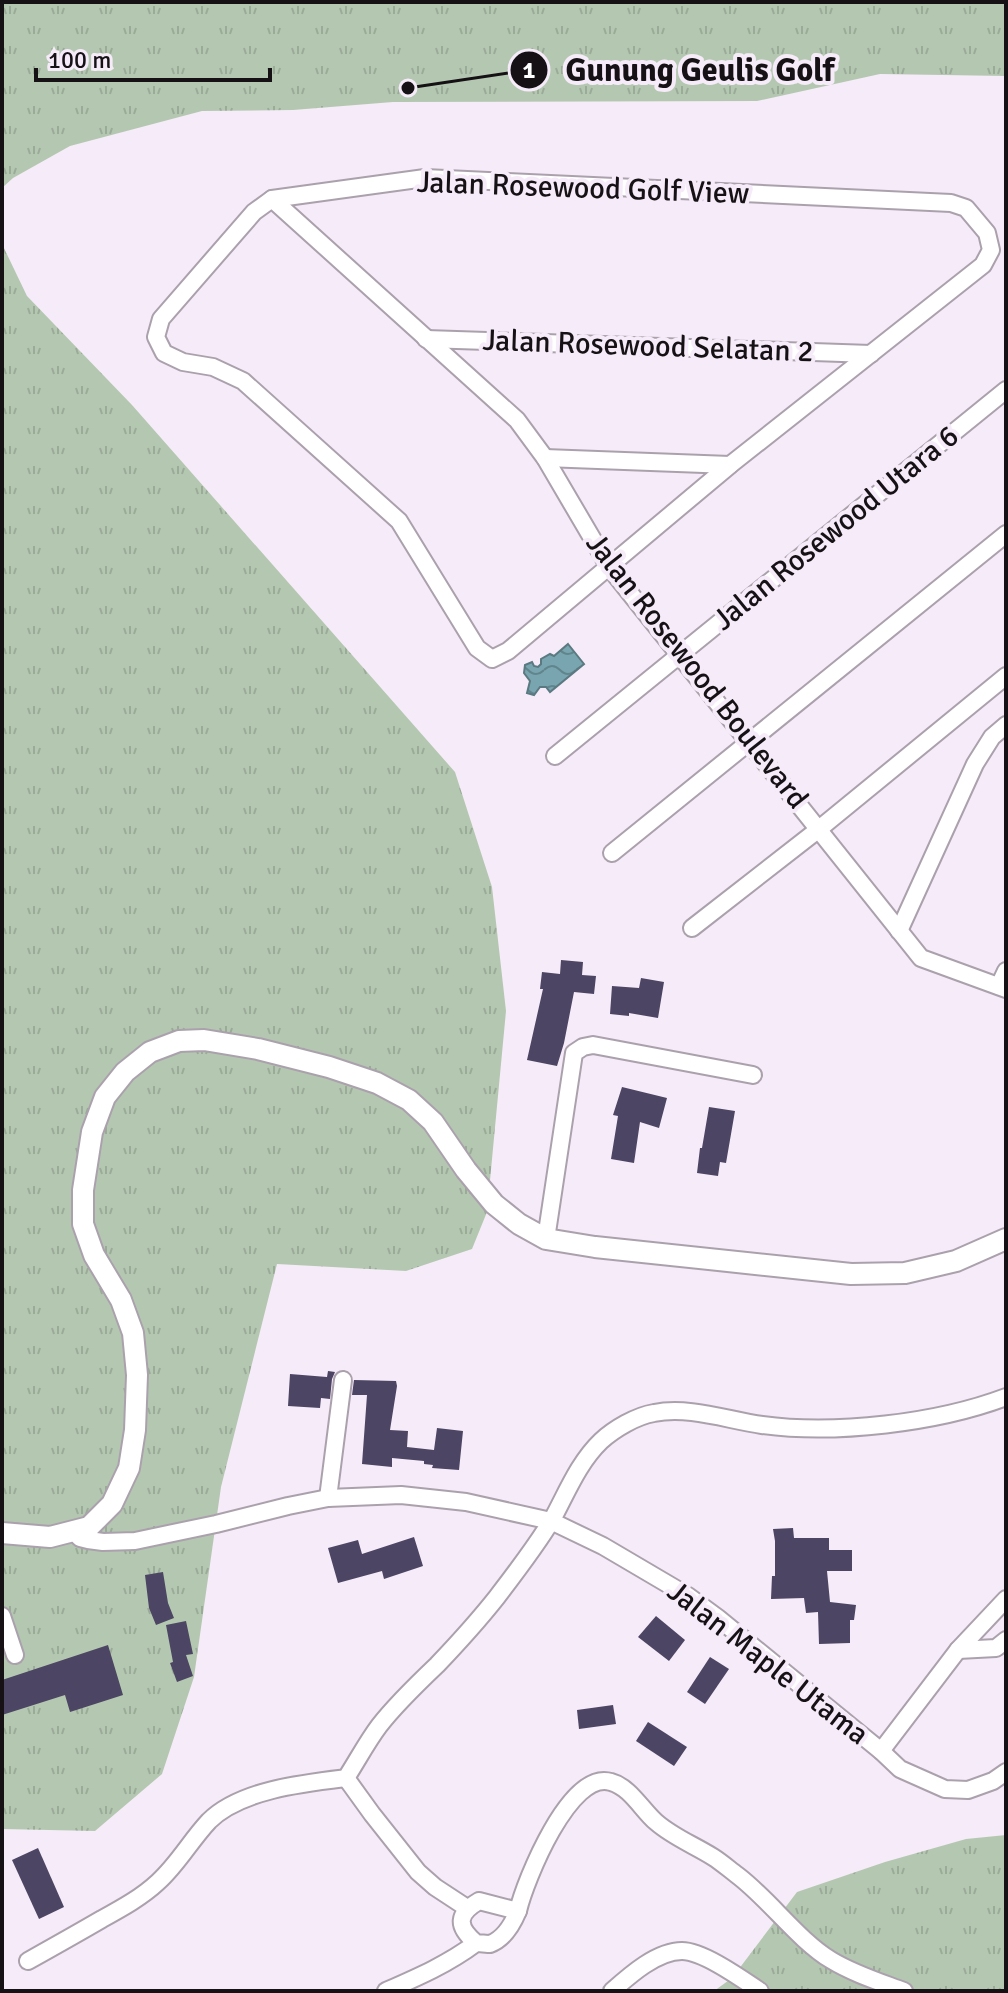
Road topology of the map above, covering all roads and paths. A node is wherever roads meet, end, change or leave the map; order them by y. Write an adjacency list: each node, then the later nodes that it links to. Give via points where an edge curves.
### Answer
1 (272, 199): 2 (street, Jalan Rosewood Boulevard); 3 (street, Jalan Rosewood Golf View, via 425,178 951,203 966,208 987,233 991,250 983,265); 8 (street, via 254,212 161,319 156,337 164,353 243,381 399,521 477,648 492,659)
2 (426, 339): 3 (street, Jalan Rosewood Selatan 2); 5 (street, Jalan Rosewood Boulevard, via 517,420)
3 (871, 354): 6 (street)
4 (1006, 390): 9 (street, Jalan Rosewood Utara 6)
5 (545, 458): 6 (street); 8 (street, Jalan Rosewood Boulevard)
6 (730, 465): 8 (street)
7 (1006, 534): 12 (street)
8 (609, 567): 9 (street, Jalan Rosewood Boulevard)
9 (680, 655): 12 (street, Jalan Rosewood Boulevard); 13 (street, Jalan Rosewood Utara 6)
10 (1006, 676): 14 (street)
11 (1006, 725): 17 (street, via 975,764)
12 (749, 742): 14 (street, Jalan Rosewood Boulevard); 15 (street)
13 (555, 756)
14 (819, 829): 16 (street); 17 (street, Jalan Rosewood Boulevard)
15 (612, 853)
16 (692, 928)
17 (899, 931): 18 (street, Jalan Rosewood Boulevard, via 921,958)
18 (1004, 983)
19 (753, 1075): 20 (street, via 593,1045 574,1053)
20 (546, 1239): 21 (street, via 851,1274 905,1273 956,1261); 26 (street, via 494,1204 433,1122 409,1100 377,1083 258,1049 204,1040 179,1041 150,1052 105,1097 92,1132 83,1224 133,1333 135,1430 129,1468 112,1504 89,1527)
21 (1006, 1239)
22 (343, 1380): 24 (street)
23 (1006, 1397): 25 (street, via 926,1419 865,1427 806,1428 689,1412 654,1413 601,1442)
24 (328, 1498): 25 (street, Jalan Maple Utama, via 401,1495 453,1500); 26 (street, Jalan Maple Utama, via 135,1541 103,1542 80,1538)
25 (551, 1521): 33 (street, Jalan Maple Utama, via 688,1596); 35 (street, via 472,1629 379,1726)
26 (74, 1531): 27 (street, via 50,1537)
27 (2, 1533)
28 (1006, 1599): 31 (street, Jalan Maple Utama)
29 (2, 1616): 32 (street)
30 (1006, 1640): 31 (street, via 996,1648)
31 (958, 1650): 33 (street, Jalan Maple Utama)
32 (15, 1655)
33 (881, 1751): 34 (street, via 900,1769 945,1789 968,1790)
34 (1006, 1772)
35 (346, 1778): 36 (street, via 418,1872); 39 (street, via 237,1801 209,1821 142,1895)
36 (467, 1908): 37 (street, via 479,1901); 38 (street, via 465,1934)
37 (518, 1911): 38 (street, via 501,1937 490,1944); 43 (street, via 543,1848 572,1801 595,1782 611,1781 655,1822 749,1884 829,1959)
38 (476, 1943): 40 (street)
39 (28, 1961)
40 (386, 1991)
41 (612, 1991): 42 (street, via 660,1956 683,1951 715,1962)
42 (760, 1991)
43 (904, 1991)

